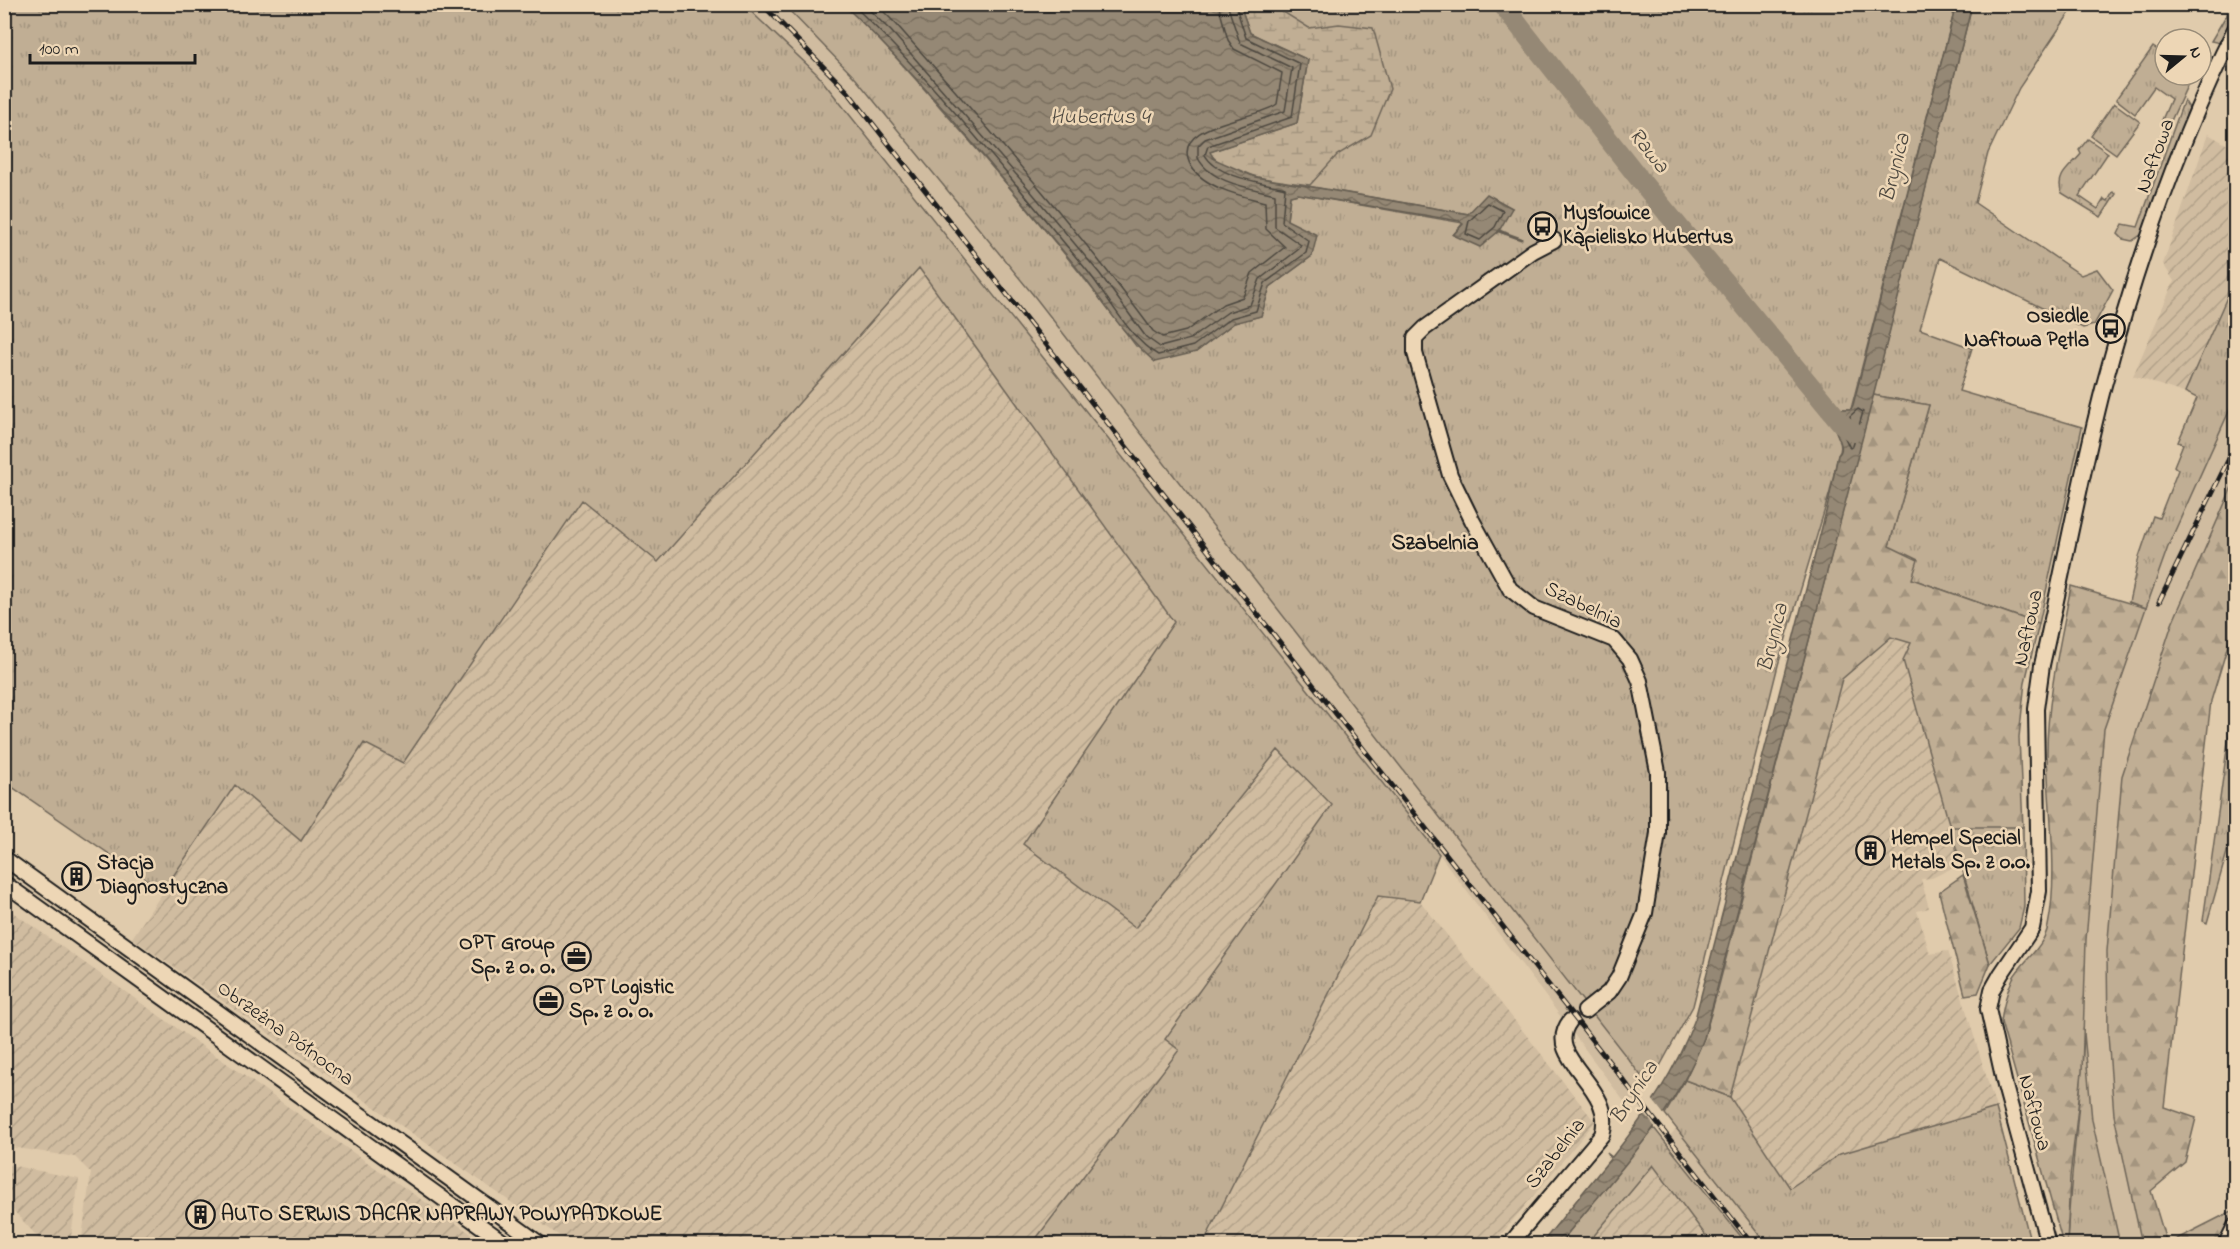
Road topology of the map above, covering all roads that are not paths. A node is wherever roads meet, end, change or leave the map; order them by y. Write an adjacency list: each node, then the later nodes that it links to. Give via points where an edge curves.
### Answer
1 (2235, 27): 13 (street, Naftowa, via 2171,172 2104,386 2040,676 2036,709 2036,915 2027,939 1992,990 1988,1009)
2 (1554, 240): 5 (street, Szabelnia, via 1425,328 1415,338 1415,353 1450,475 1510,589 1534,608 1614,640 1630,659 1640,681 1658,772 1658,833 1645,913 1619,977 1609,992)
3 (4, 858): 7 (street, Obrzeżna Północna)
4 (4, 883): 8 (street, Obrzeżna Północna)
5 (1585, 1011)
6 (1570, 1021): 12 (street, Szabelnia, via 1561,1040 1605,1111 1602,1135)
7 (233, 1023): 8 (street); 11 (street, Obrzeżna Północna)
8 (222, 1039): 10 (street, Obrzeżna Północna)
9 (2235, 1224): 14 (street)
10 (506, 1245)
11 (540, 1245)
12 (1510, 1245)
13 (2048, 1245)
14 (2226, 1245)

